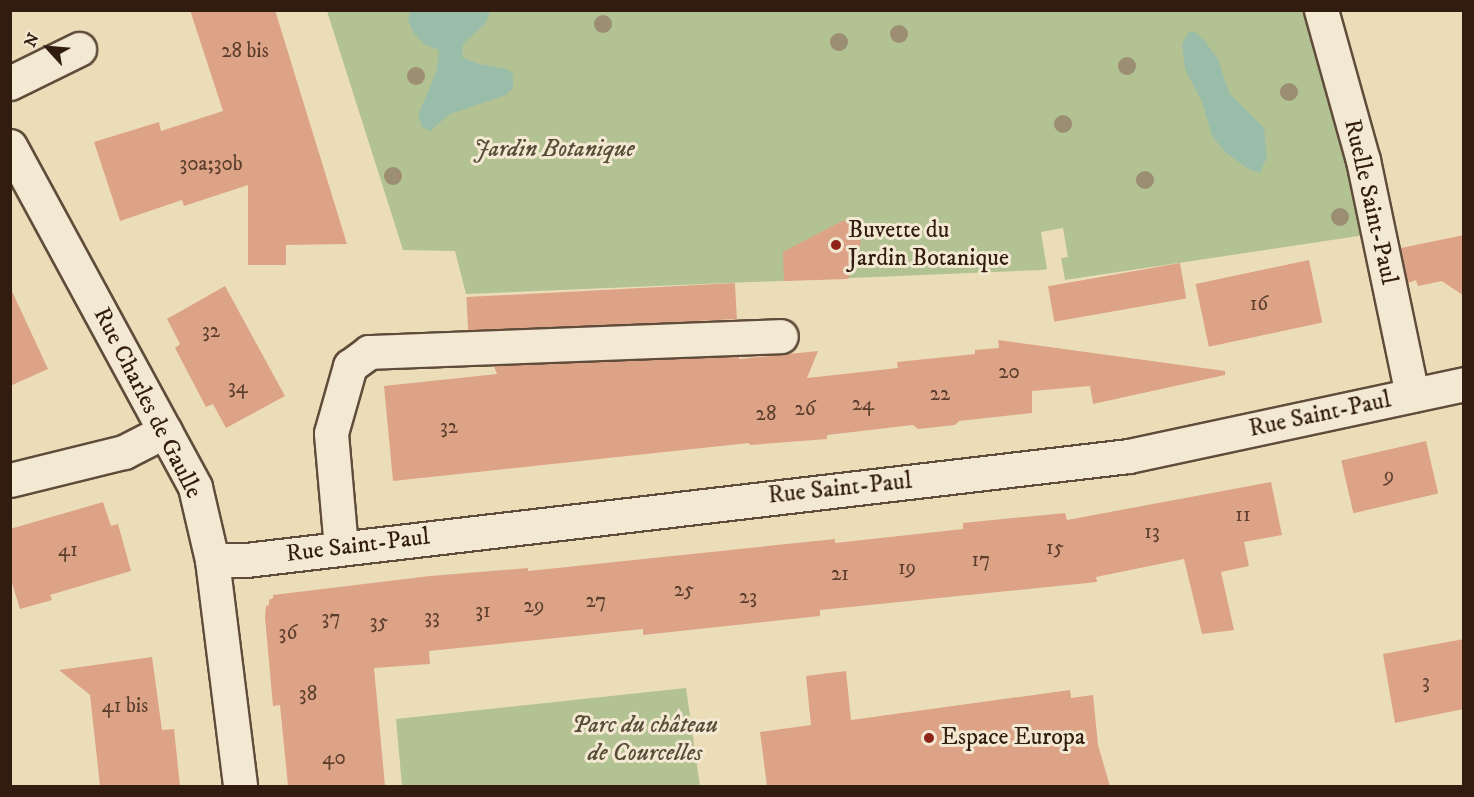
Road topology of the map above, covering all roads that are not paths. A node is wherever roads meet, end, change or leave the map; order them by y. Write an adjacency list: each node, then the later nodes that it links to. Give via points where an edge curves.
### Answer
1 (1321, 10): 7 (street, Ruelle Saint-Paul, via 1363,160)
2 (79, 49): 3 (street)
3 (10, 83)
4 (10, 146): 8 (street, Rue Charles de Gaulle)
5 (781, 336): 10 (street, via 369,352 350,366 331,433)
6 (1464, 384): 7 (street, Rue Saint-Paul)
7 (1412, 395): 10 (street, Rue Saint-Paul, via 1129,456)
8 (165, 431): 9 (street, via 124,452); 11 (street, Rue Charles de Gaulle, via 195,487)
9 (10, 480)
10 (341, 548): 11 (street, Rue Saint-Paul, via 246,560)
11 (212, 560): 12 (street, Rue Charles de Gaulle)
12 (240, 786)

